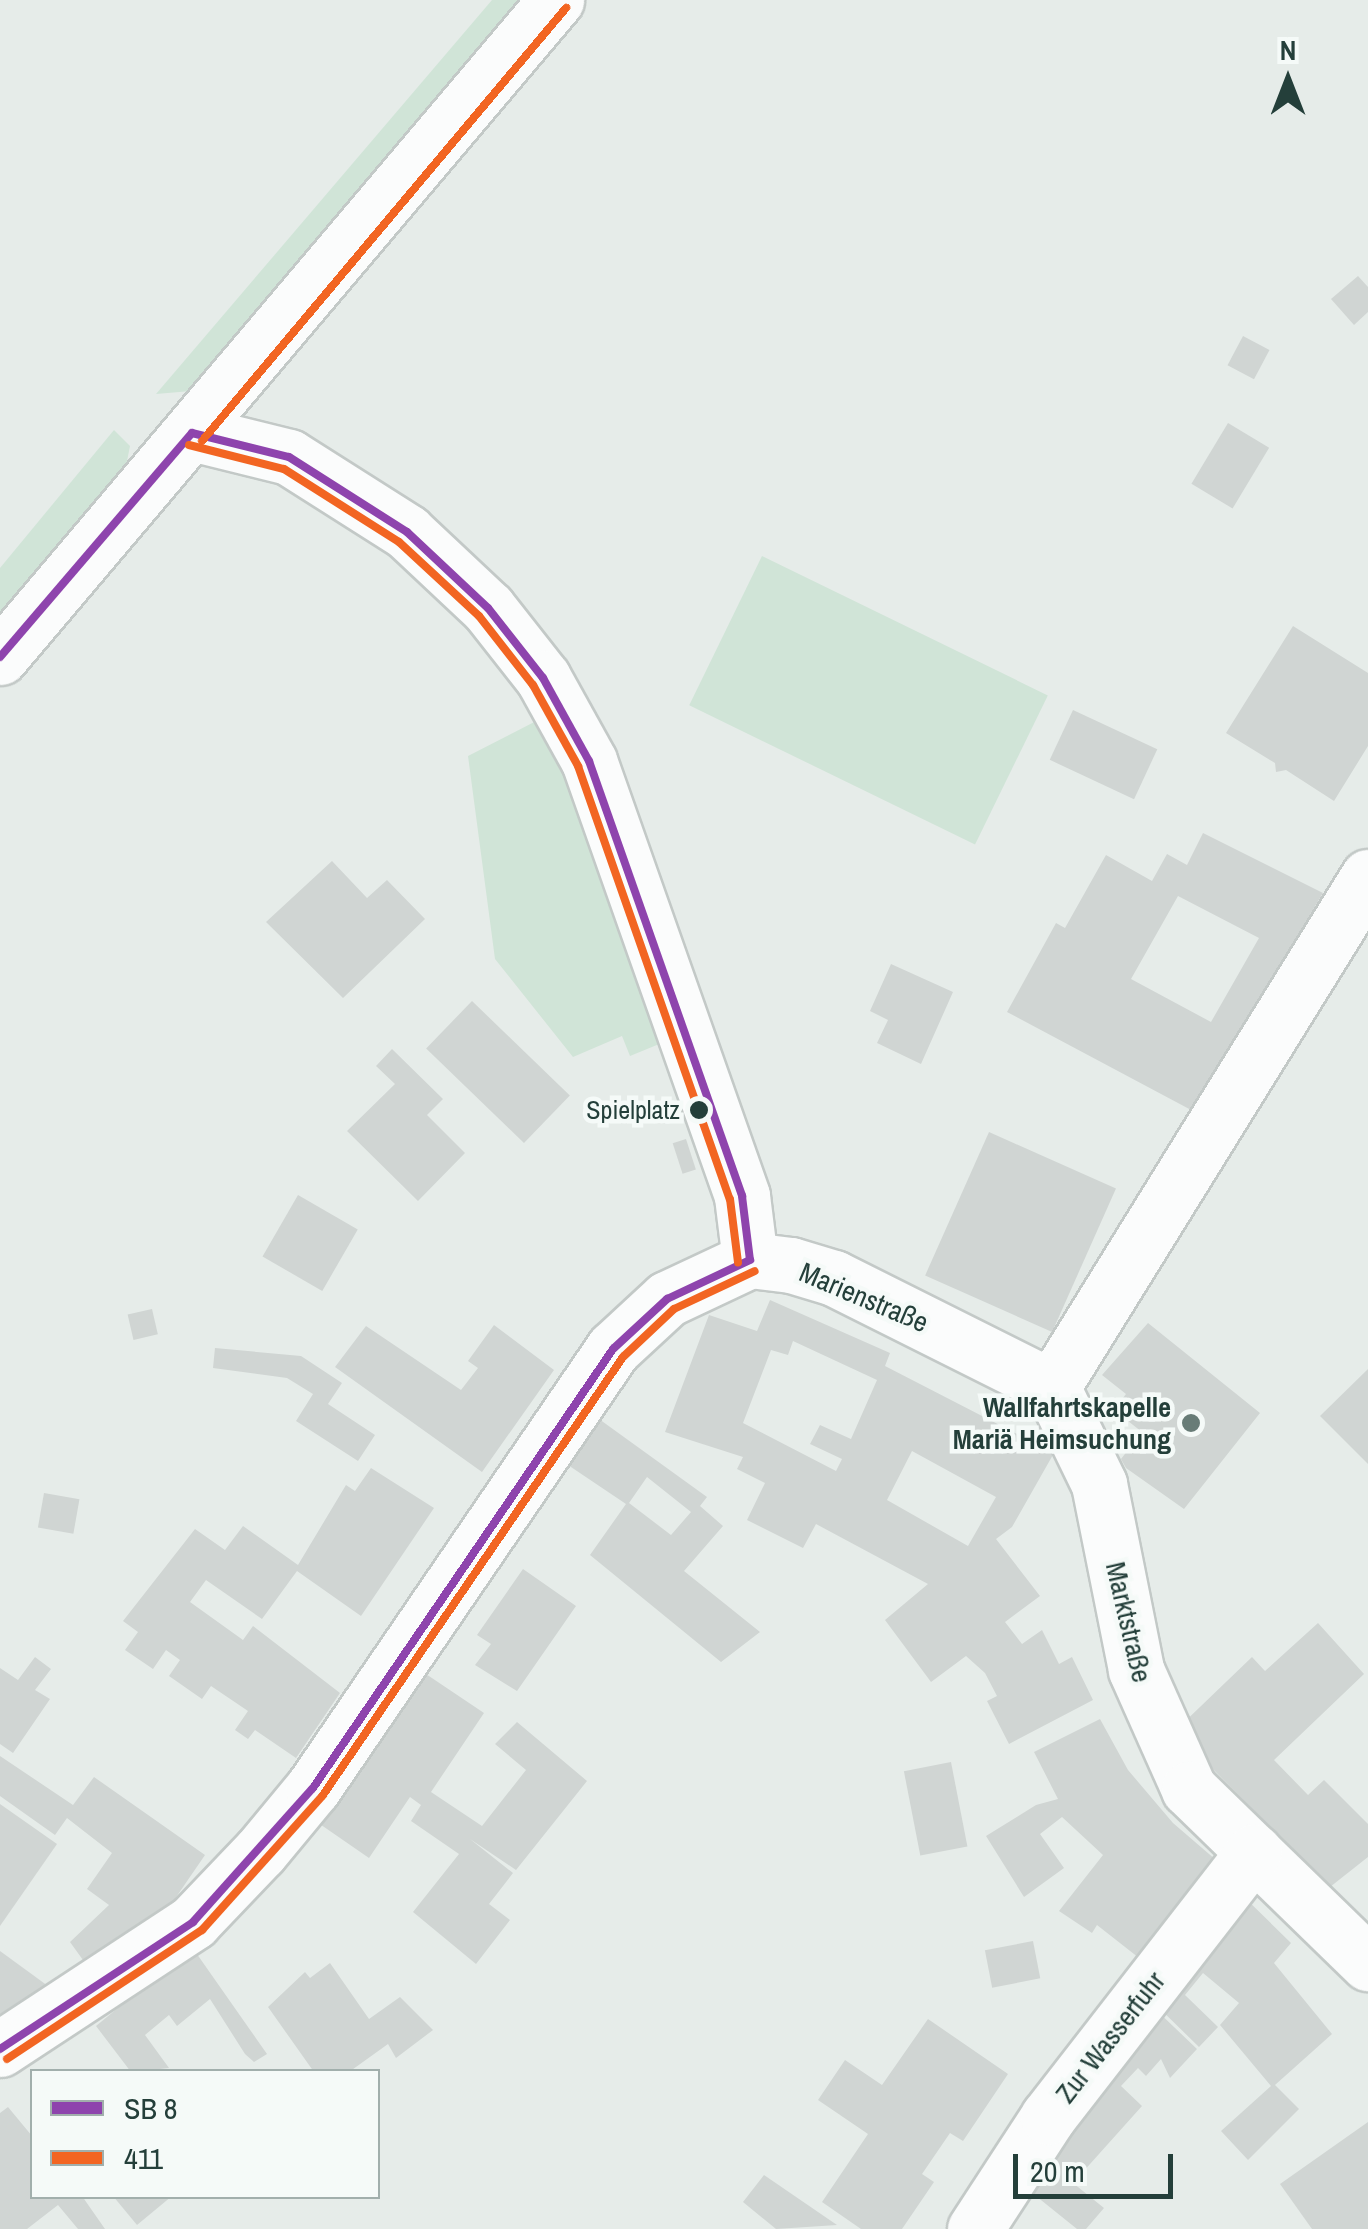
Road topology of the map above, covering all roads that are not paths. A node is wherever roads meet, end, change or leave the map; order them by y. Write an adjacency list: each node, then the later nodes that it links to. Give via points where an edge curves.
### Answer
1 (556, 0): 2 (street)
2 (192, 434): 3 (street); 5 (street, via 290,458 407,532 488,608 543,678 589,762 742,1196)
3 (0, 657)
4 (1368, 878): 6 (street)
5 (750, 1260): 6 (street, Marienstraße, via 834,1278); 9 (street, via 667,1299 612,1349 313,1788 193,1922)
6 (1052, 1387): 7 (street, Marktstraße, via 1099,1484 1136,1670 1161,1735 1190,1790)
7 (1254, 1851): 8 (street, Marktstraße); 10 (street, Zur Wasserfuhr, via 1048,2116)
8 (1368, 1962)
9 (0, 2049)
10 (975, 2229)

